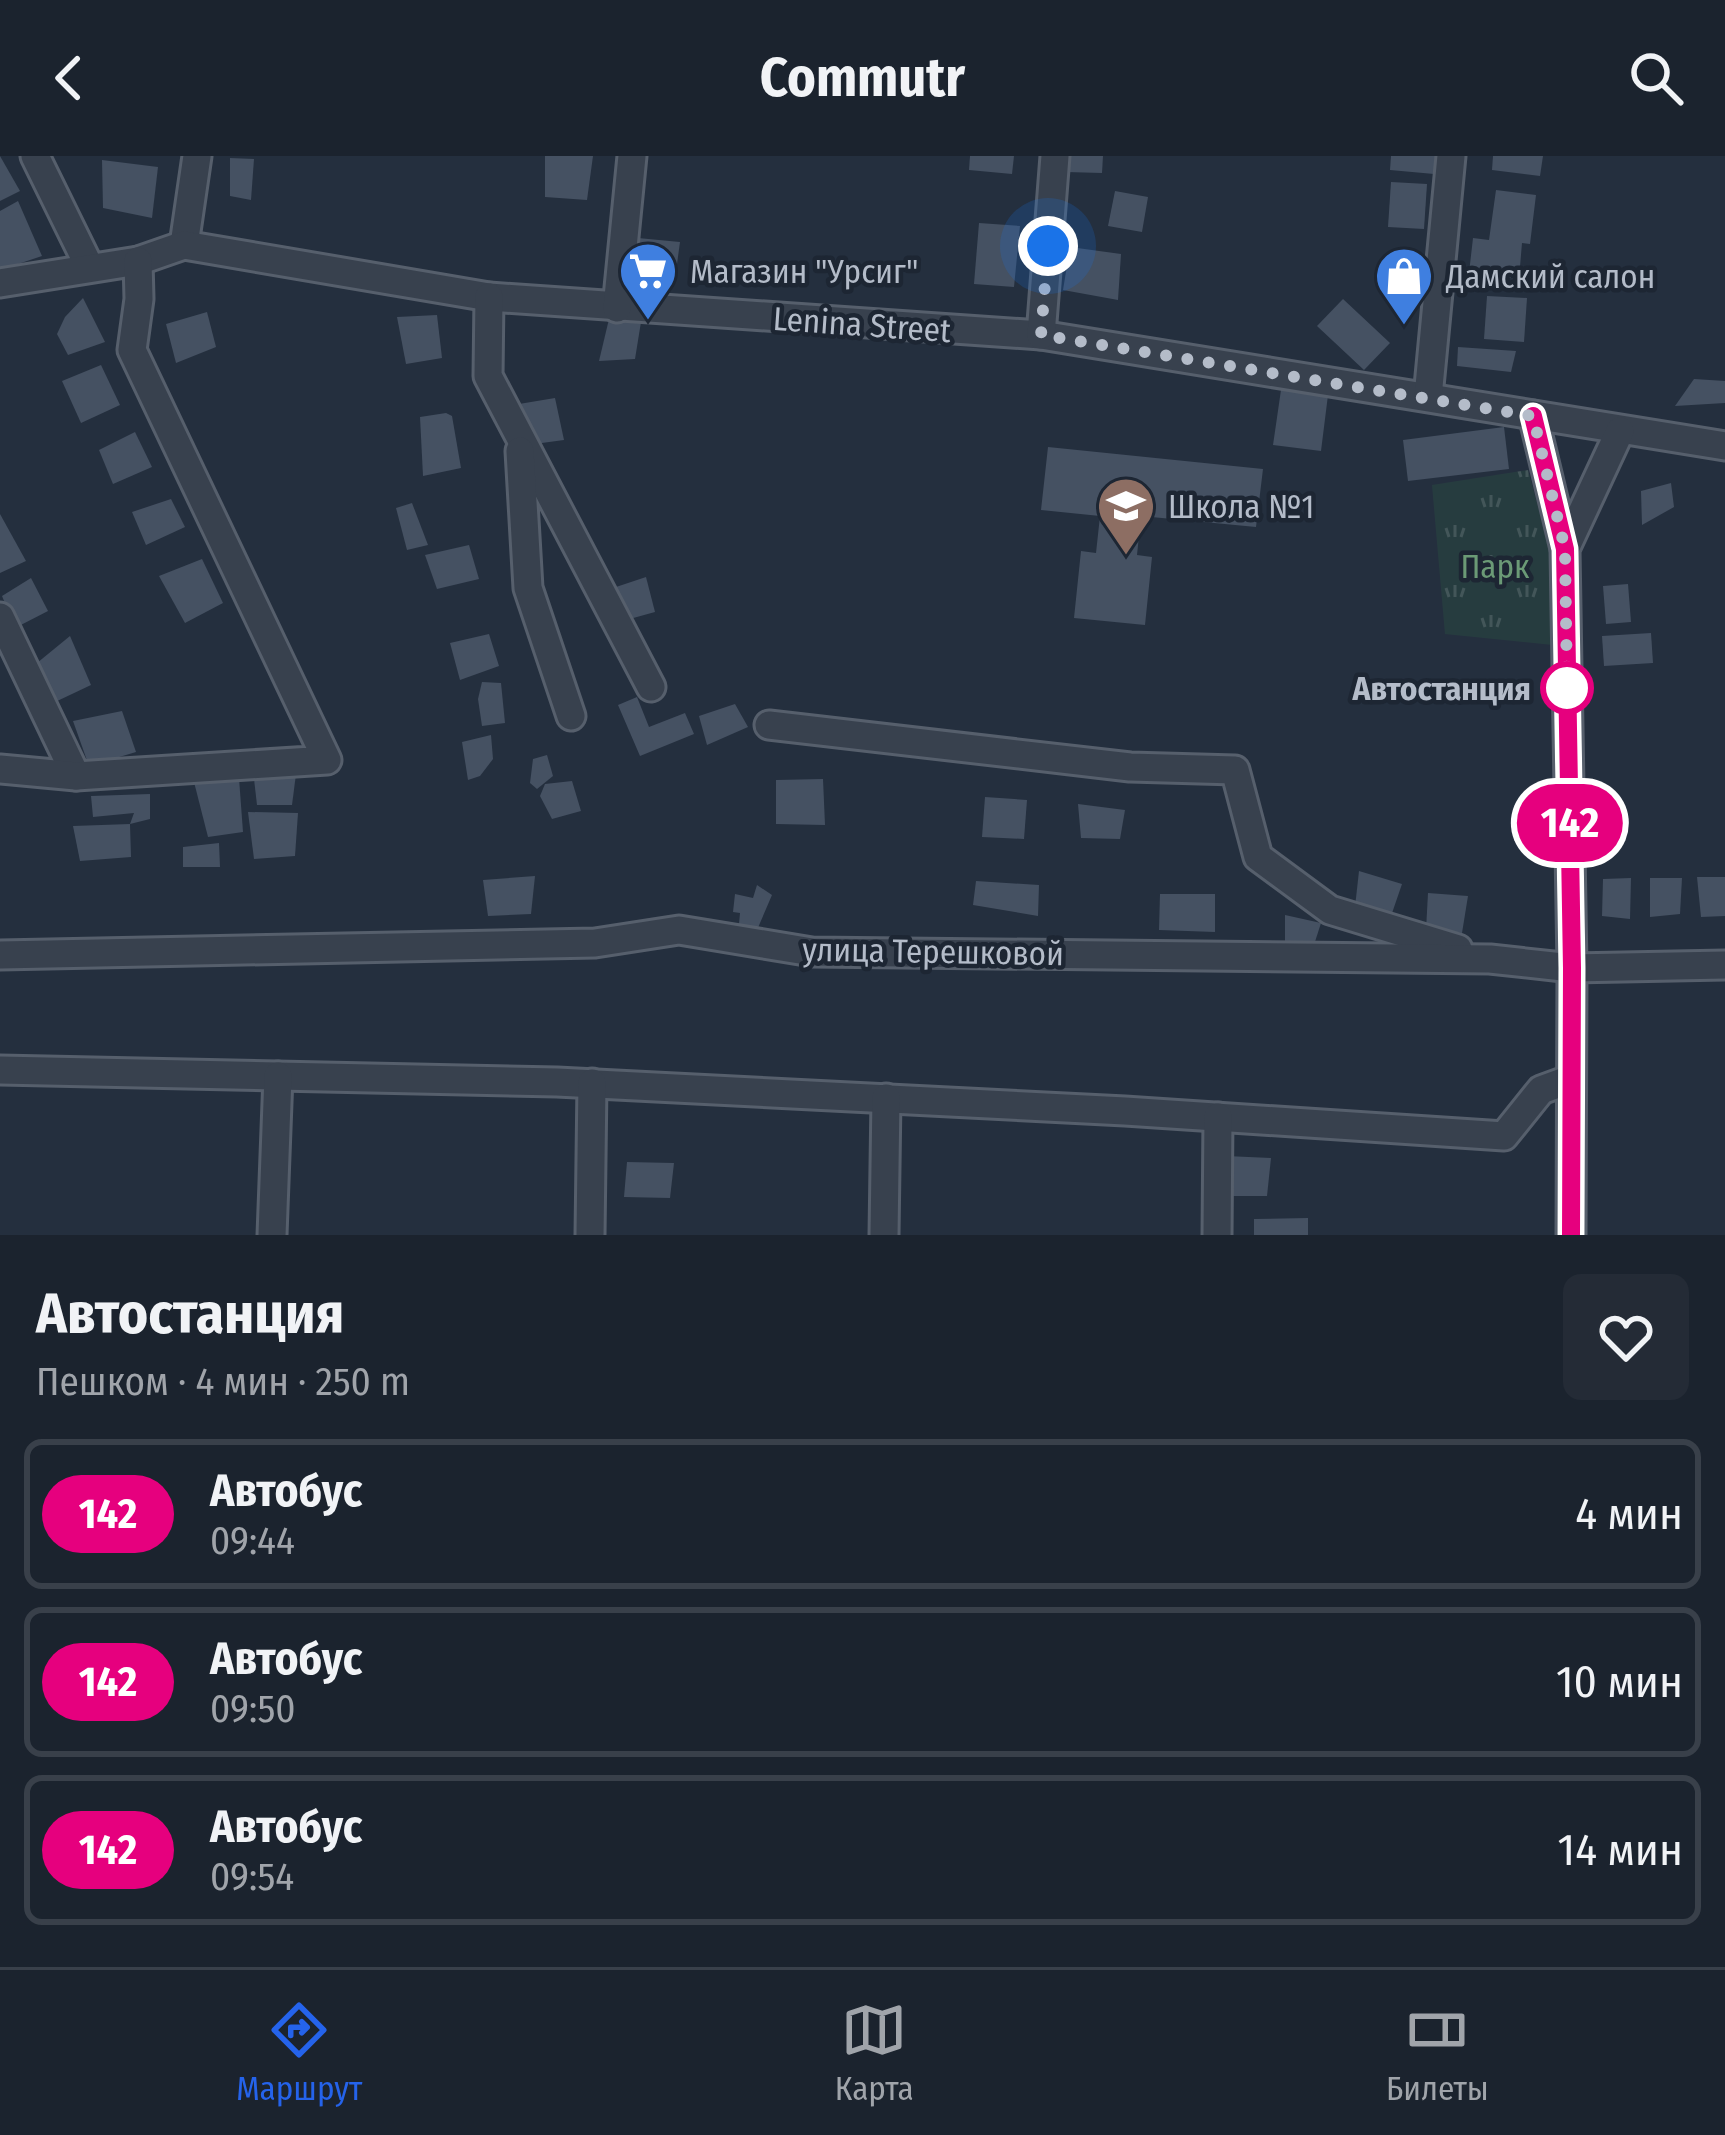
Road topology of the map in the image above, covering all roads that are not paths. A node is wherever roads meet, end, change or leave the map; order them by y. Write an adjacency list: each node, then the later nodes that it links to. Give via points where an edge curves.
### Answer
1 (35, 156): 8 (street)
2 (197, 156): 6 (street)
3 (632, 156): 11 (street)
4 (1055, 156): 12 (street)
5 (1450, 156): 13 (street)
6 (184, 245): 7 (street, Lenina Street); 10 (street, Lenina Street)
7 (138, 261): 8 (street, Lenina Street); 24 (street, via 132,350 327,760)
8 (89, 266): 9 (street, Lenina Street)
9 (0, 283)
10 (489, 297): 11 (street, Lenina Street); 16 (street, via 488,376)
11 (617, 308): 12 (street, Lenina Street)
12 (1041, 335): 13 (street, Lenina Street)
13 (1428, 397): 14 (street, Lenina Street)
14 (1533, 416): 15 (street, Lenina Street); 18 (street)
15 (1620, 431): 17 (street, Lenina Street); 18 (street)
16 (520, 441): 20 (street); 21 (street, via 528,588)
17 (1725, 446)
18 (1565, 549): 28 (street)
19 (0, 616): 24 (street)
20 (651, 687)
21 (572, 716)
22 (769, 725): 26 (street, via 1130,767 1235,770 1258,857 1330,910)
23 (0, 769): 24 (street)
24 (76, 776)
25 (0, 955): 26 (street, улица Терешковой, via 595,943 679,930 812,952)
26 (1490, 959): 28 (street, улица Терешковой)
27 (1725, 965): 28 (street, улица Терешковой)
28 (1572, 968): 31 (street)
29 (0, 1070): 30 (street)
30 (278, 1076): 32 (street); 35 (street)
31 (1571, 1079): 34 (street, via 1540,1090 1504,1136); 39 (street)
32 (592, 1084): 33 (street); 36 (street)
33 (886, 1098): 34 (street); 37 (street)
34 (1218, 1117): 38 (street)
35 (272, 1235)
36 (590, 1235)
37 (884, 1235)
38 (1217, 1235)
39 (1570, 1235)

